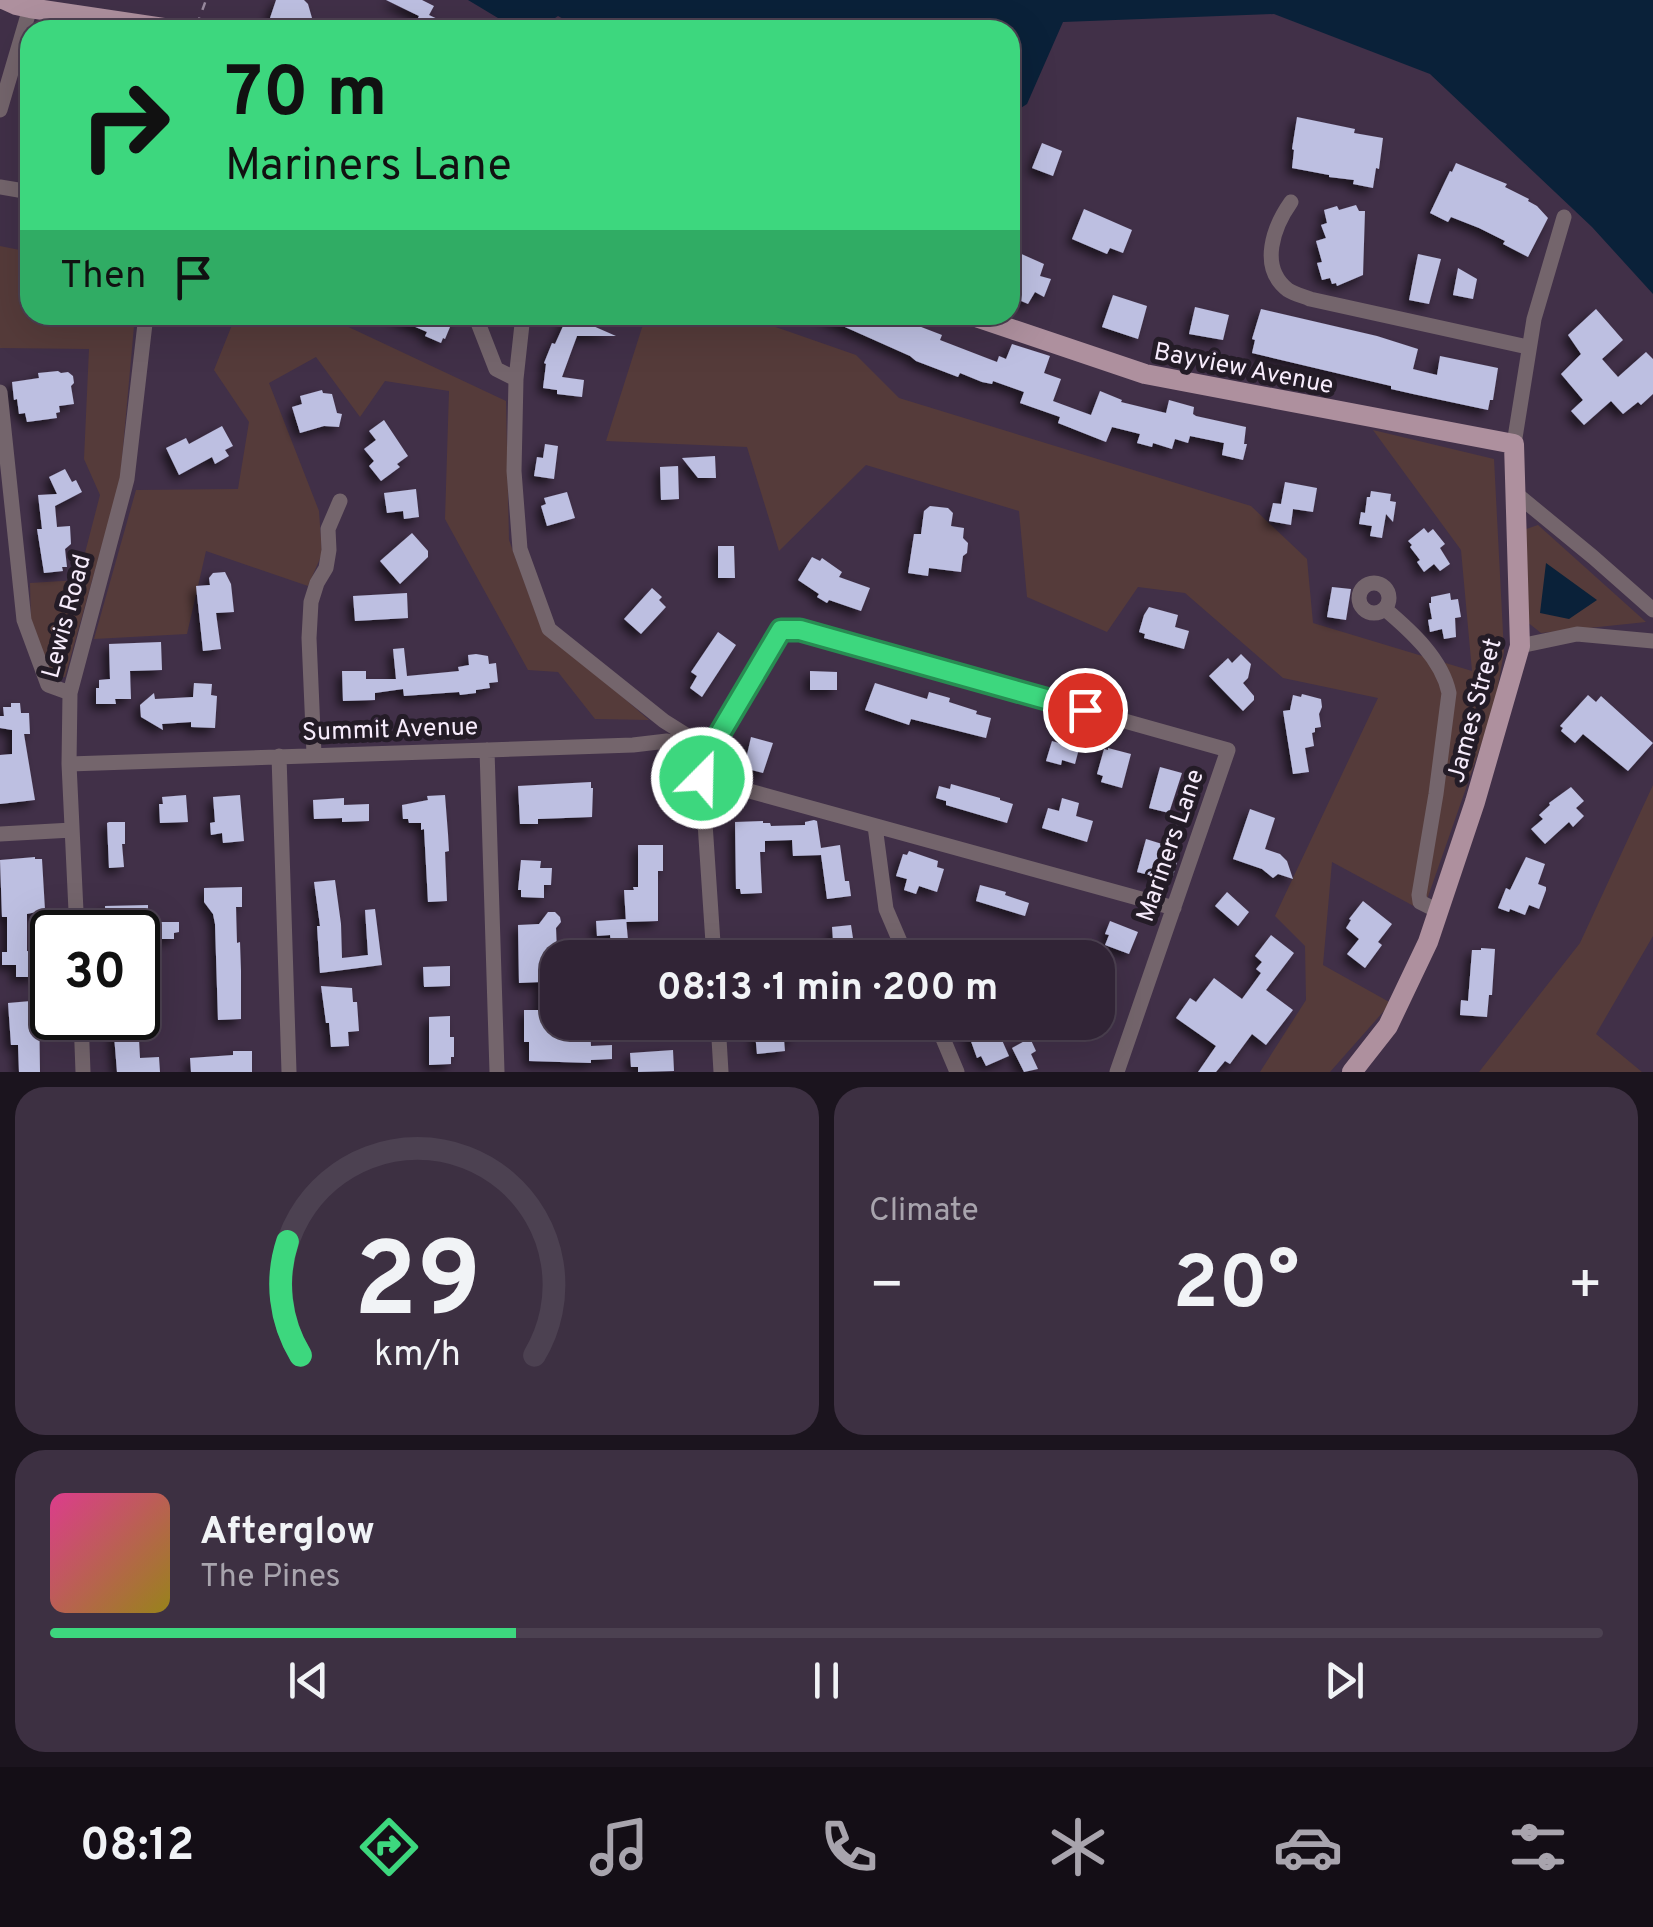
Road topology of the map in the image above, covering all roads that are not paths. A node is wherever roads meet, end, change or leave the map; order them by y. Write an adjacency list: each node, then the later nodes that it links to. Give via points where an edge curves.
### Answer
1 (5, 0): 2 (main road)
2 (30, 8): 3 (street); 4 (main road)
3 (26, 20)
4 (121, 20)
5 (20, 42): 6 (street)
6 (0, 110)
7 (1292, 202): 13 (street, via 1278,220 1270,255 1288,290)
8 (1564, 217): 13 (street, James Street)
9 (145, 325): 23 (street, Lewis Road, via 126,479)
10 (479, 325): 14 (street, via 496,370)
11 (523, 325): 14 (street)
12 (1000, 325): 16 (main road, Bayview Avenue, via 1145,374)
13 (1528, 347): 16 (street, James Street)
14 (516, 379): 25 (street, via 520,550 550,630)
15 (0, 392): 23 (street, via 24,620 48,684)
16 (1514, 444): 17 (main road, James Street)
17 (1514, 492): 20 (street); 22 (main road, James Street)
18 (340, 501): 26 (street, via 328,529 326,568 311,602)
19 (1385, 608): 35 (street, via 1428,651 1449,694 1419,895)
20 (1653, 610)
21 (1653, 640): 22 (street, via 1578,634)
22 (1520, 646): 35 (main road, James Street)
23 (70, 693): 28 (street, Lewis Road)
24 (487, 750): 25 (street, Summit Avenue, via 667,740); 26 (street, Summit Avenue); 43 (street)
25 (710, 750): 29 (street); 33 (street, Mariners Lane, via 781,630 1228,750)
26 (314, 754): 27 (street, Summit Avenue)
27 (278, 756): 28 (street, Summit Avenue); 42 (street)
28 (69, 764): 31 (street, Lewis Road)
29 (702, 778): 30 (street); 36 (street)
30 (875, 826): 33 (street); 37 (street, via 886,909)
31 (72, 830): 32 (street); 34 (street, Lewis Road)
32 (0, 834)
33 (1174, 908): 46 (street, Mariners Lane)
34 (75, 910)
35 (1438, 911): 47 (main road, James Street, via 1388,1026)
36 (713, 940)
37 (899, 940)
38 (81, 1040): 41 (street)
39 (719, 1040): 44 (street)
40 (944, 1040): 45 (street)
41 (83, 1072)
42 (289, 1072)
43 (498, 1072)
44 (721, 1072)
45 (957, 1072)
46 (1116, 1072)
47 (1352, 1072)

